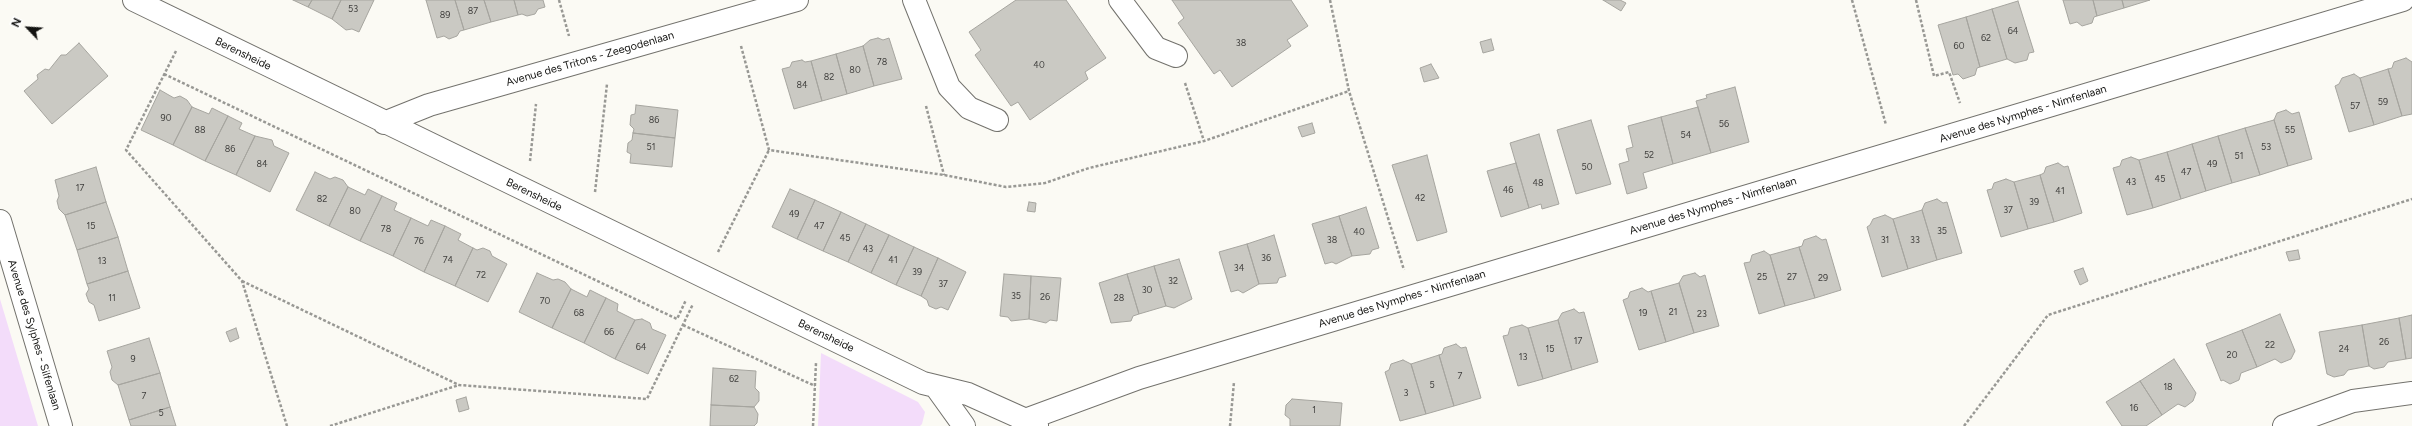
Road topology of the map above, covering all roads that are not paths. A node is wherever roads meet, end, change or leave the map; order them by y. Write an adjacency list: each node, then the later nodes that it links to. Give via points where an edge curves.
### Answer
1 (134, 0): 8 (street, Berensheide)
2 (797, 0): 8 (street, Avenue des Tritons - Zeegodenlaan, via 429,105)
3 (914, 0): 7 (street, via 949,87 969,108)
4 (1120, 0): 6 (street, via 1156,48)
5 (2403, 0): 12 (street, Avenue des Nymphes - Nimfenlaan, via 1139,378)
6 (1176, 56)
7 (997, 120)
8 (384, 123): 10 (street, Berensheide, via 923,383)
9 (0, 221): 13 (street, Avenue des Sylphes - Silfenlaan)
10 (936, 387): 12 (street, Berensheide, via 968,394); 14 (street)
11 (2412, 393): 15 (street, via 2353,400)
12 (1032, 423)
13 (61, 426)
14 (964, 426)
15 (2284, 426)

